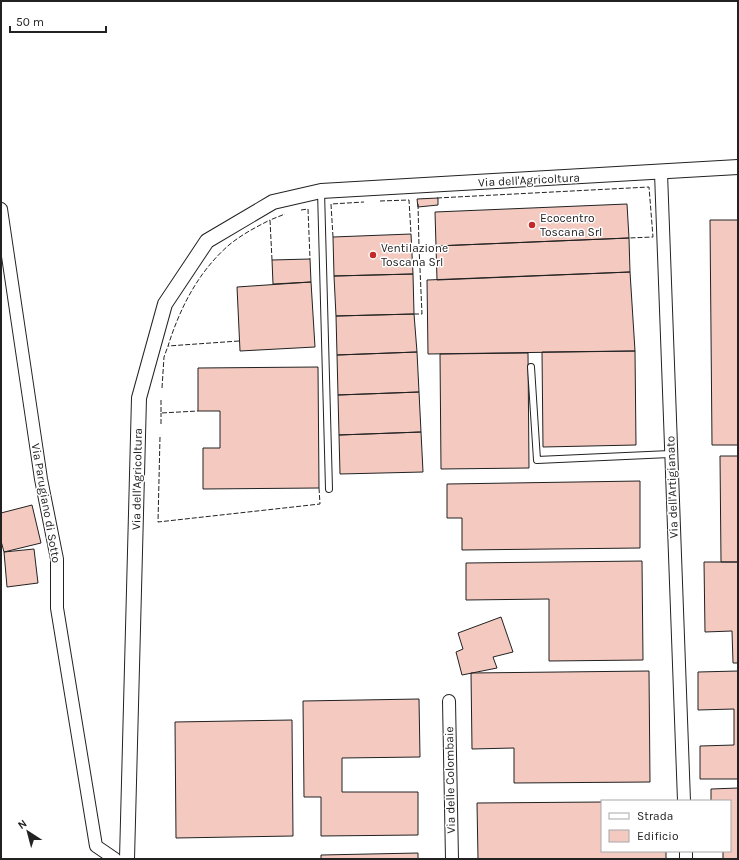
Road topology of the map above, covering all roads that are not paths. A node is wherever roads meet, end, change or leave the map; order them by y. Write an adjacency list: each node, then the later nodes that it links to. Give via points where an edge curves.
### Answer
1 (738, 167): 2 (street, Via dell'Agricoltura)
2 (661, 172): 3 (street, Via dell'Agricoltura); 6 (street, Via dell'Artigianato)
3 (321, 191): 7 (lane); 11 (street, Via dell'Agricoltura, via 273,202 207,241 164,304 139,398)
4 (1, 209): 10 (street, Via Parugiano di Sotto, via 41,480 57,559 57,608 96,846)
5 (532, 367): 6 (lane, via 537,460)
6 (670, 454): 9 (street, Via dell'Artigianato)
7 (329, 489)
8 (449, 701): 12 (street, Via delle Colombaie)
9 (684, 800)
10 (115, 859)
11 (127, 859)
12 (452, 859)

